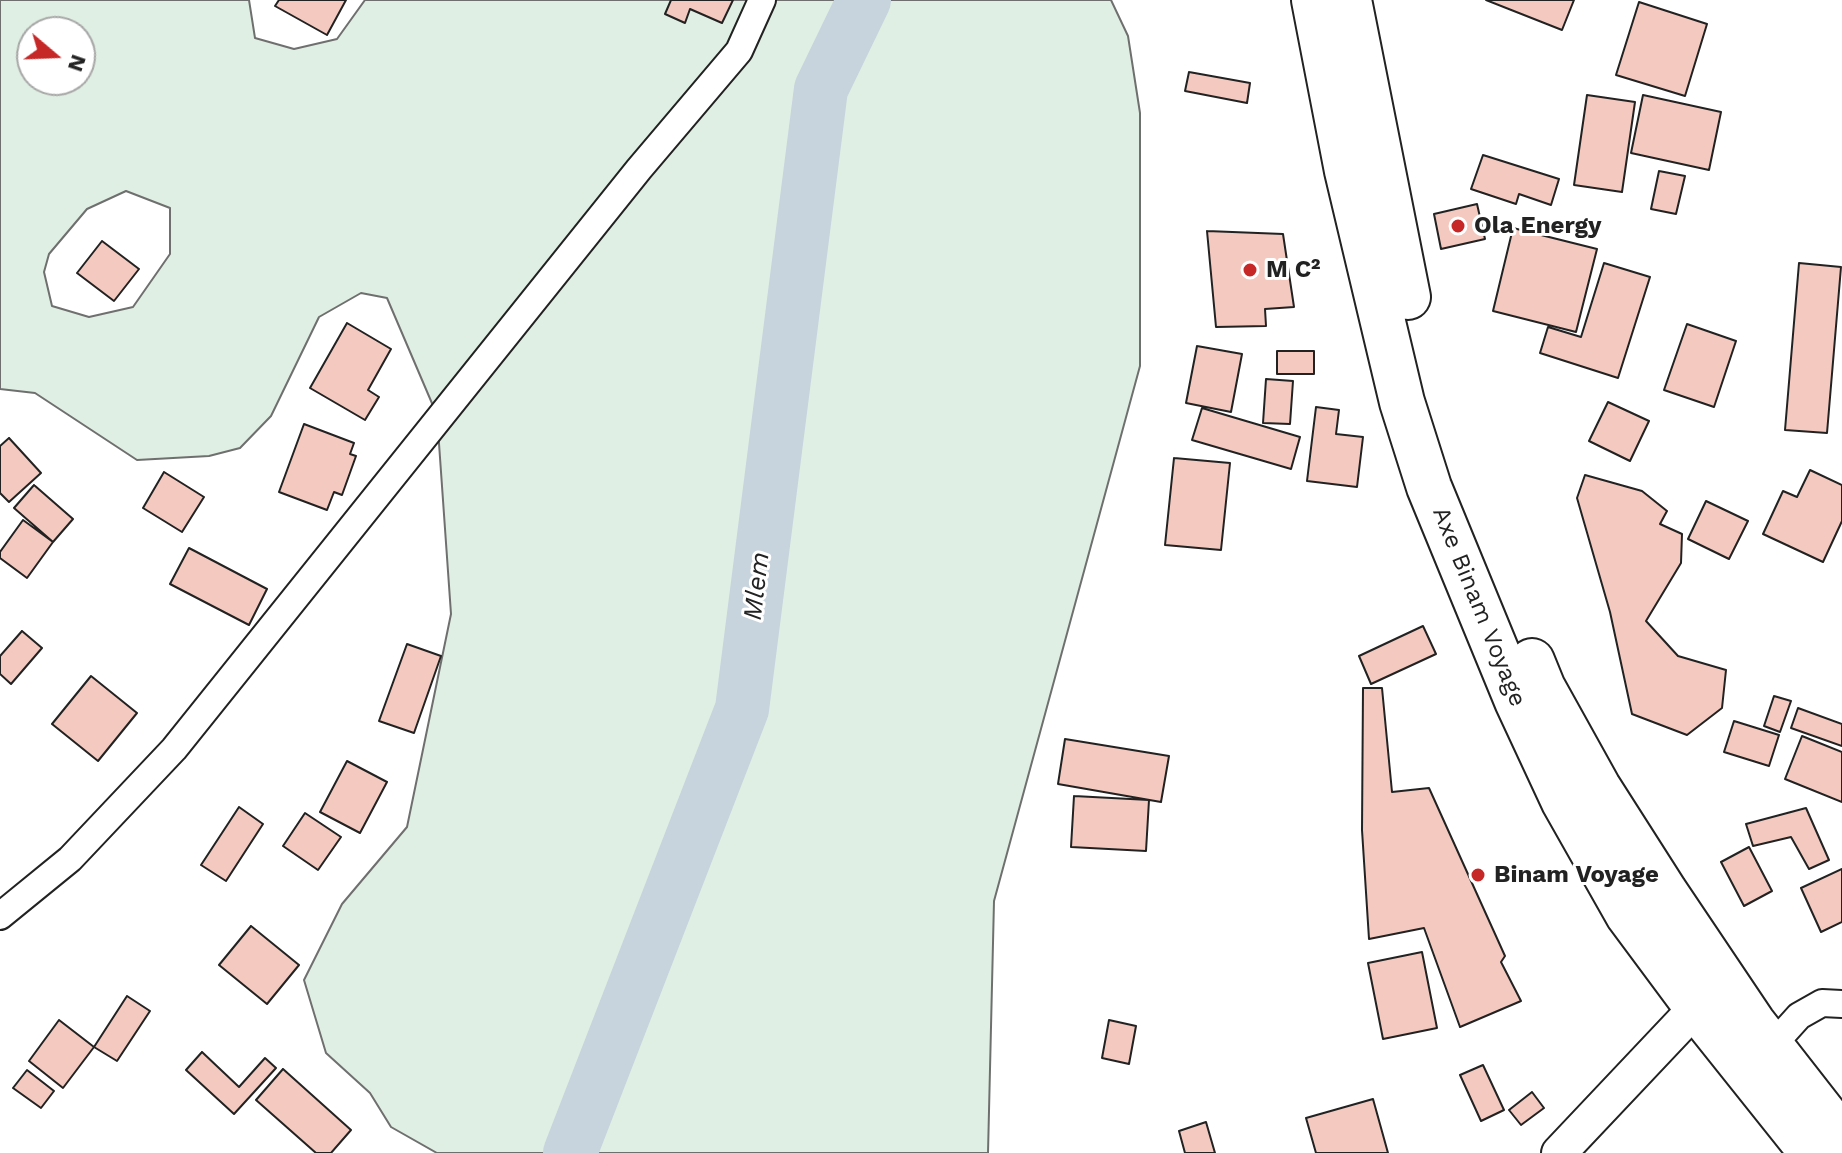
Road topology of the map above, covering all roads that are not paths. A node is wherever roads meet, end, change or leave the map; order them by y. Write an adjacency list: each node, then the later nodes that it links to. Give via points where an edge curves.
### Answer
1 (762, 0): 5 (street, via 739,51 174,749 70,859)
2 (1314, 0): 4 (highway)
3 (1349, 0): 4 (highway)
4 (1365, 167): 6 (highway, Axe Binam Voyage, via 1417,399 1457,477 1543,688)
5 (0, 916)
6 (1710, 993): 8 (highway); 10 (street); 11 (highway)
7 (1842, 1004): 8 (street, via 1822,1003 1799,1016)
8 (1771, 1047): 9 (highway)
9 (1842, 1137)
10 (1559, 1153)
11 (1812, 1153)

